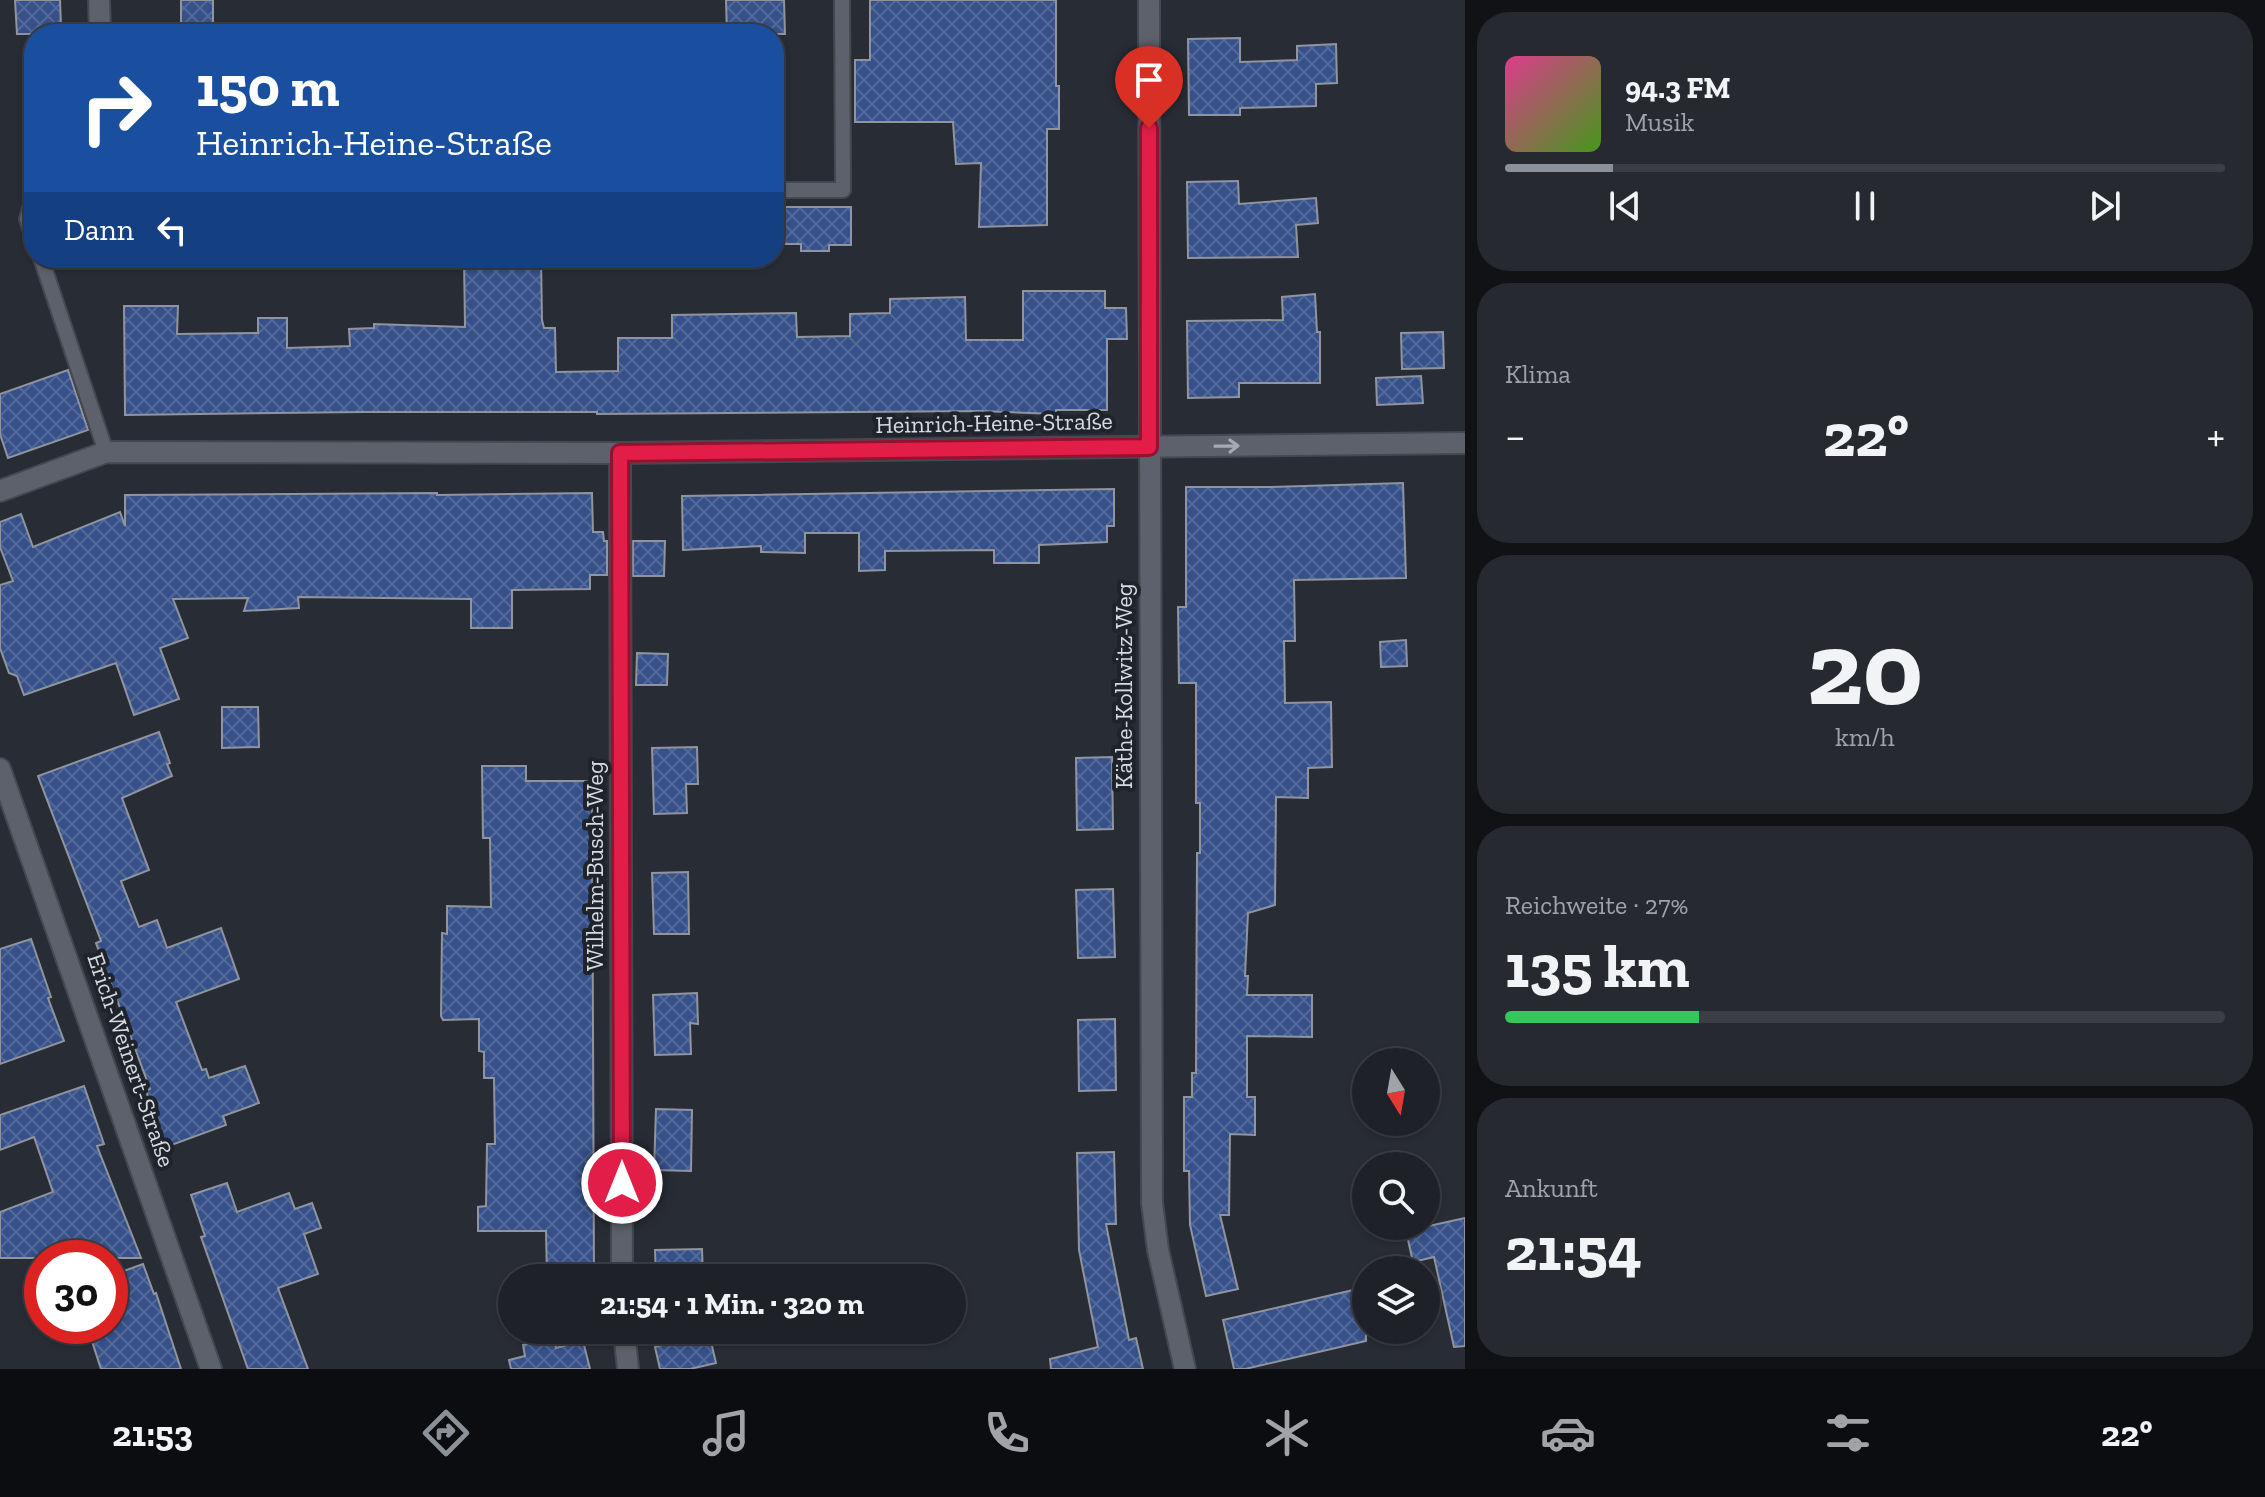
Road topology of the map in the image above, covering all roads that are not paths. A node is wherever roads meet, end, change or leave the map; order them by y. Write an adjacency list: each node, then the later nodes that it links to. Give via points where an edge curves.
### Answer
1 (99, 0): 4 (street)
2 (842, 0): 5 (lane, via 843,190)
3 (1149, 0): 8 (street, Käthe-Kollwitz-Weg)
4 (100, 24)
5 (784, 190)
6 (44, 268): 9 (lane)
7 (1465, 443): 8 (street, Heinrich-Heine-Straße, one-way to 7)
8 (1149, 447): 10 (street, Heinrich-Heine-Straße); 17 (street, Käthe-Kollwitz-Weg, via 1152,1203)
9 (106, 452): 10 (street, Heinrich-Heine-Straße); 11 (street)
10 (620, 453): 13 (street, Wilhelm-Busch-Weg)
11 (0, 491)
12 (0, 769): 15 (street, Erich-Weinert-Straße)
13 (622, 1264)
14 (625, 1344): 16 (street)
15 (211, 1369)
16 (628, 1369)
17 (1185, 1369)

